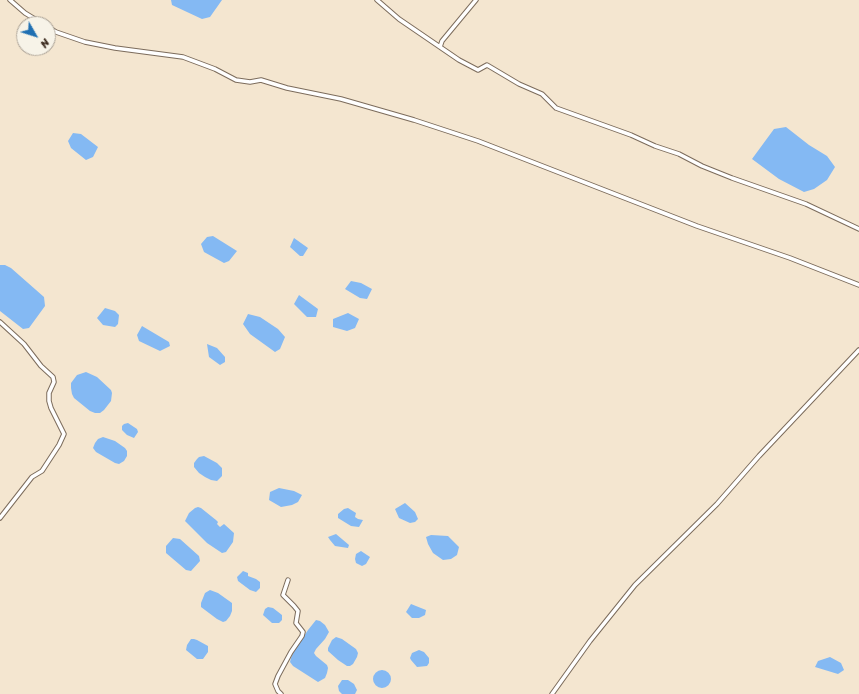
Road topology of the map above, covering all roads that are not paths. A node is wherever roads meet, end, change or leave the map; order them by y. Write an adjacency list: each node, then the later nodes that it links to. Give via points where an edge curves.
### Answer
1 (10, 0): 4 (street)
2 (377, 0): 6 (street, via 399,19)
3 (476, 0): 6 (street, via 442,40)
4 (30, 16)
5 (56, 32): 8 (street, via 115,48 183,57 216,69 236,80 261,80 414,120 478,141)
6 (440, 47): 7 (street, via 478,70 487,65 542,94 556,108 680,154 732,178 806,204)
7 (859, 229)
8 (859, 286)
9 (0, 322): 11 (street, via 24,344 52,377 54,382 49,393 49,401 64,434 42,471 32,477)
10 (859, 350): 14 (street, via 717,504 635,586 590,641)
11 (0, 518)
12 (288, 580): 13 (street, via 283,594 298,611 296,623 303,632 275,684)
13 (281, 694)
14 (552, 694)

